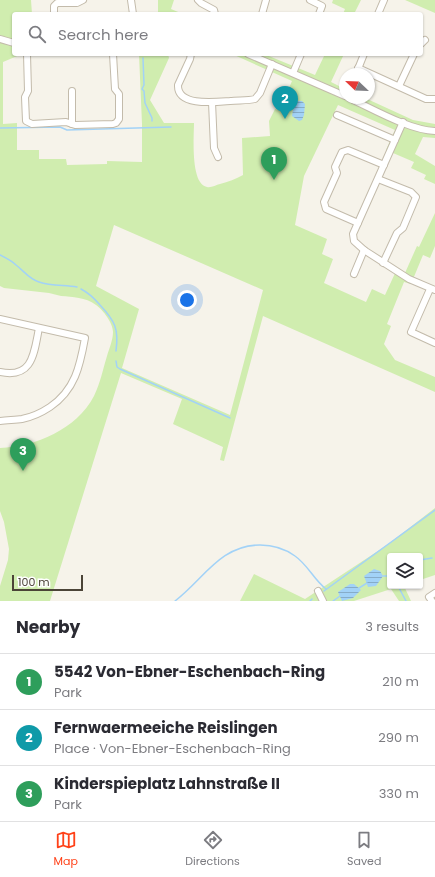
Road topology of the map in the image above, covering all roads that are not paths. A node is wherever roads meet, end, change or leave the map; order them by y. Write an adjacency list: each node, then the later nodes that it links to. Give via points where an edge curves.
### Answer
1 (83, 0): 7 (street, via 77,3 57,3)
2 (131, 0): 8 (street)
3 (198, 0): 9 (street)
4 (266, 0): 10 (street)
5 (310, 0): 11 (street, via 322,6)
6 (384, 0): 12 (street)
7 (54, 12)
8 (133, 12)
9 (214, 12)
10 (263, 12)
11 (320, 12)
12 (379, 12)
13 (0, 39): 14 (street)
14 (12, 42)
15 (27, 56): 34 (street, via 26,121 32,124)
16 (113, 56): 34 (street, via 115,89 119,94 118,122)
17 (191, 56): 30 (street, via 178,85 179,93 197,102)
18 (253, 56): 22 (street)
19 (300, 56): 24 (street)
20 (363, 56): 23 (street)
21 (413, 56): 26 (street)
22 (272, 64): 24 (street); 30 (street, via 260,93 255,98)
23 (358, 68)
24 (293, 73): 28 (street)
25 (375, 77): 26 (street)
26 (399, 86): 29 (street, via 426,99)
27 (72, 91): 34 (street)
28 (339, 93)
29 (435, 99)
30 (212, 102): 37 (street, via 214,148)
31 (362, 104): 33 (street)
32 (337, 114): 36 (street)
33 (403, 122): 35 (street, via 422,130); 36 (street)
34 (72, 124)
35 (435, 131)
36 (395, 140): 38 (street)
37 (218, 157)
38 (384, 165): 39 (street); 40 (street, via 348,150 342,152 335,167 336,173 324,202 326,209)
39 (378, 179): 40 (street); 42 (street, via 411,192 416,197 403,228 397,233)
40 (358, 222): 41 (street, via 353,238)
41 (364, 250): 42 (street); 43 (street)
42 (384, 262): 44 (street, via 409,279)
43 (354, 274)
44 (432, 289): 47 (street, via 411,332)
45 (0, 319): 46 (street)
46 (39, 328): 48 (street, via 29,366 19,372); 49 (street, via 85,338 79,367 71,386 60,401 41,413 22,419)
47 (435, 343)
48 (0, 372)
49 (0, 421)
50 (318, 591): 52 (street)
51 (435, 593): 53 (street, via 429,596)
52 (323, 601)
53 (432, 601)

